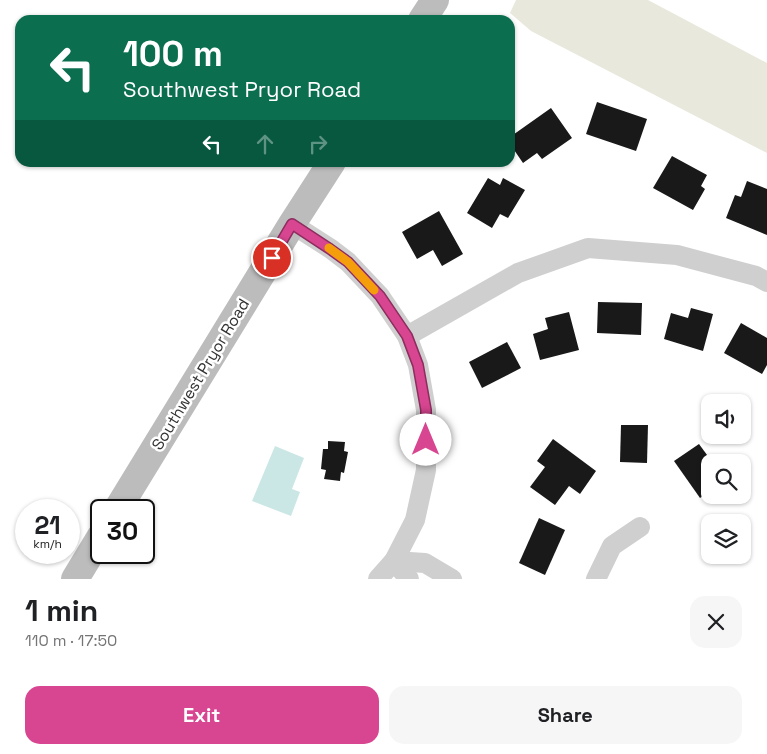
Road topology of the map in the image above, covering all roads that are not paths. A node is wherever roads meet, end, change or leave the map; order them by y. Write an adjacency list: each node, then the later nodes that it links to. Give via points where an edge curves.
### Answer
1 (435, 0): 2 (street)
2 (425, 15)
3 (329, 167): 4 (street, Southwest Pryor Road)
4 (292, 224): 6 (street, via 348,262 380,296); 7 (street, Southwest Pryor Road)
5 (767, 282): 6 (street, via 756,276 677,255 588,248 518,273)
6 (407, 336): 10 (street, via 418,365 426,410 426,470 415,520)
7 (124, 499)
8 (640, 527): 15 (street, via 612,546)
9 (90, 554): 11 (street)
10 (394, 561): 12 (street); 13 (street); 14 (street, via 425,563)
11 (75, 579)
12 (378, 579)
13 (409, 579)
14 (452, 579)
15 (596, 579)

